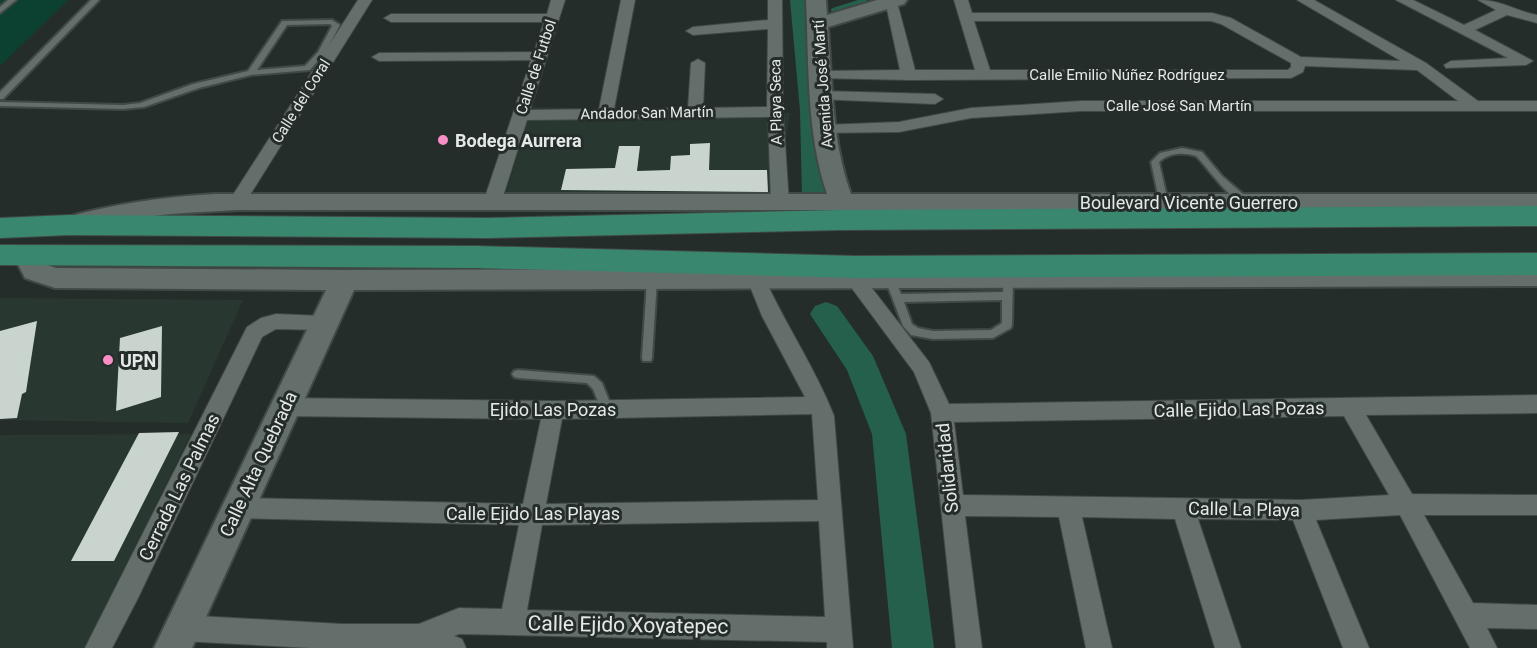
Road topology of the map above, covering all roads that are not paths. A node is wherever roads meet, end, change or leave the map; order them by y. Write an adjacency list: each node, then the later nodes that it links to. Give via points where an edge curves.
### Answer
1 (12, 0): 15 (lane)
2 (95, 0): 36 (lane)
3 (365, 0): 46 (street, Calle del Coral)
4 (558, 0): 18 (street, Calle de Futbol)
5 (628, 0): 42 (street)
6 (775, 0): 21 (street, A Playa Seca)
7 (961, 0): 16 (street)
8 (1123, 0): 19 (street)
9 (1304, 0): 30 (street)
10 (1402, 0): 22 (street)
11 (1485, 0): 14 (street)
12 (894, 1): 13 (main road); 34 (street)
13 (819, 7): 32 (main road, Avenida José Martí)
14 (1508, 10): 20 (street); 22 (street)
15 (0, 11)
16 (968, 17): 19 (street); 33 (street)
17 (391, 18): 18 (street)
18 (552, 18): 24 (street, Calle de Futbol)
19 (1132, 18): 26 (street, via 1220,18)
20 (1537, 19)
21 (775, 24): 23 (street); 41 (street, A Playa Seca)
22 (1464, 30): 27 (street)
23 (693, 31)
24 (539, 56): 25 (street); 44 (street, Calle de Futbol)
25 (379, 57)
26 (1298, 61): 30 (street); 33 (street, Calle Emilio Núñez Rodríguez, via 1299,69 1292,74)
27 (1532, 61): 29 (street)
28 (698, 63): 43 (street)
29 (1451, 64)
30 (1421, 66): 39 (street)
31 (251, 73): 31 (lane, via 307,68 321,53 336,25 285,23); 38 (lane, via 141,105)
32 (822, 75): 34 (street, Calle Emilio Núñez Rodríguez); 35 (main road, Avenida José Martí)
33 (984, 75): 34 (street, Calle Emilio Núñez Rodríguez)
34 (909, 76)
35 (821, 96): 37 (street); 45 (main road, Avenida José Martí)
36 (0, 97)
37 (935, 99)
38 (0, 104)
39 (1474, 106): 40 (street, Calle José San Martín); 45 (street, Calle José San Martín, via 1081,106 971,113 899,127)
40 (1537, 106)
41 (775, 112): 43 (street, Andador San Martín); 52 (street, A Playa Seca)
42 (606, 113): 43 (street, Andador San Martín); 44 (street, Andador San Martín)
43 (695, 113)
44 (520, 115): 51 (street, Calle de Futbol)
45 (824, 129): 47 (main road, Avenida José Martí, via 831,171)
46 (237, 202): 51 (main road, Boulevard Vicente Guerrero); 54 (main road, Boulevard Vicente Guerrero, via 112,212)
47 (842, 202): 48 (main road, Boulevard Vicente Guerrero); 52 (main road, Boulevard Vicente Guerrero)
48 (1163, 202): 49 (main road, Boulevard Vicente Guerrero); 49 (lane, via 1155,162 1164,153 1189,152 1203,158)
49 (1247, 202): 50 (main road, Boulevard Vicente Guerrero)
50 (1537, 202)
51 (492, 203): 52 (main road, Boulevard Vicente Guerrero)
52 (780, 203)
53 (1537, 216): 54 (main road, via 852,220 487,228)
54 (69, 225): 55 (main road)
55 (0, 228)
56 (13, 255): 57 (main road); 62 (main road, via 35,271 55,278)
57 (250, 255): 58 (main road, via 856,267); 62 (main road)
58 (1537, 264)
59 (1537, 276): 65 (main road)
60 (756, 279): 61 (main road); 64 (main road); 71 (street)
61 (854, 279): 66 (main road); 76 (street, Solidaridad, via 922,368)
62 (282, 280): 63 (main road)
63 (345, 280): 64 (main road); 67 (main road, Calle Alta Quebrada)
64 (652, 280): 68 (lane)
65 (1007, 287): 66 (main road); 66 (lane, via 1007,325 993,333 945,334 915,332 904,320)
66 (893, 288)
67 (323, 323): 72 (main road, Calle Alta Quebrada); 94 (street, Cerrada Las Palmas, via 271,322 254,332)
68 (647, 358)
69 (518, 374): 73 (lane, via 590,379 598,386)
70 (1537, 404): 74 (street, Calle Ejido Las Pozas)
71 (820, 405): 73 (street, Ejido Las Pozas); 83 (street)
72 (285, 407): 75 (street, Ejido Las Pozas); 81 (main road, Calle Alta Quebrada)
73 (606, 408): 75 (street, Ejido Las Pozas)
74 (1351, 408): 76 (street, Calle Ejido Las Pozas); 77 (street)
75 (553, 410): 85 (street)
76 (942, 413): 78 (street, Solidaridad)
77 (1406, 504): 79 (street, Calle La Playa); 84 (street, Calle La Playa); 86 (street)
78 (951, 505): 80 (street, Calle La Playa); 95 (street, Solidaridad)
79 (1537, 505)
80 (1068, 507): 82 (street, Calle La Playa); 96 (street)
81 (237, 508): 85 (street, Calle Ejido Las Playas); 90 (main road, Calle Alta Quebrada)
82 (1183, 508): 84 (street, Calle La Playa); 97 (street)
83 (830, 510): 85 (street, Calle Ejido Las Playas); 91 (street)
84 (1301, 510): 98 (street)
85 (533, 515): 88 (street)
86 (1466, 615): 87 (street); 99 (street)
87 (1537, 617)
88 (512, 622): 89 (street, Calle Ejido Xoyatepec, via 459,621); 91 (street, Calle Ejido Xoyatepec)
89 (419, 637): 92 (street); 93 (street)
90 (177, 638): 92 (street)
91 (840, 639)
92 (340, 643)
93 (450, 647)
94 (98, 648)
95 (969, 648)
96 (1099, 648)
97 (1228, 648)
98 (1356, 648)
99 (1484, 648)

